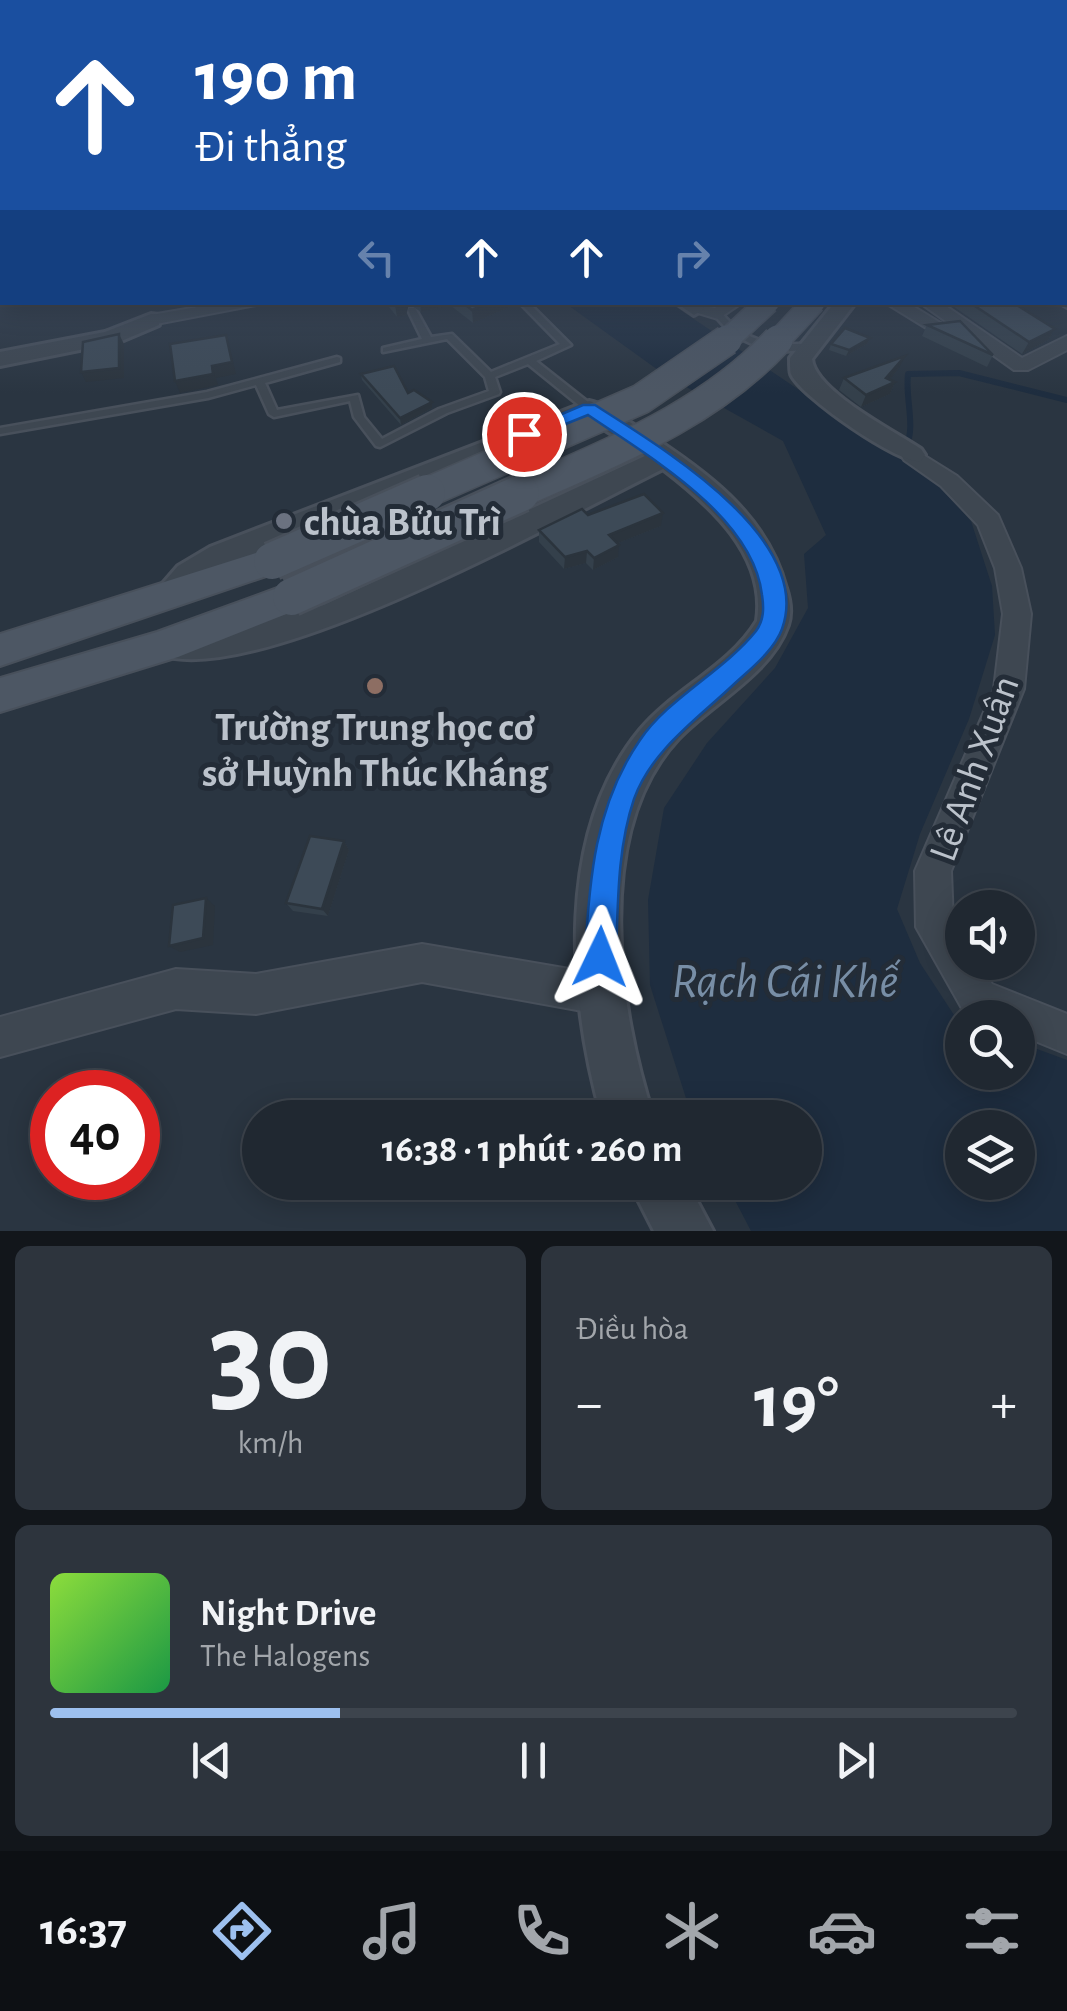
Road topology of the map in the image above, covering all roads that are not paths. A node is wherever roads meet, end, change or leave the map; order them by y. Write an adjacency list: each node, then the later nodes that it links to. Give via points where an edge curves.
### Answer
1 (189, 305): 13 (street)
2 (245, 305): 13 (street)
3 (526, 305): 22 (lane, via 566,345)
4 (731, 305): 12 (street)
5 (765, 305): 29 (main road, bridge, via 723,344 641,400 272,560)
6 (811, 305): 30 (main road, bridge, via 751,369 669,426 291,597)
7 (844, 305): 17 (street)
8 (897, 305): 19 (street)
9 (932, 305): 16 (street, via 1026,366)
10 (689, 306): 12 (street)
11 (412, 310): 15 (lane)
12 (718, 314): 17 (lane, via 730,330 752,340 777,348)
13 (150, 320): 20 (street, via 111,337)
14 (1047, 326): 16 (street)
15 (427, 339): 18 (lane); 23 (lane, via 448,336)
16 (1067, 341)
17 (811, 345): 27 (street, Lê Anh Xuân, via 801,358 802,373)
18 (386, 350)
19 (986, 358)
20 (0, 360)
21 (337, 360): 24 (lane)
22 (529, 360): 23 (lane); 25 (lane)
23 (490, 376): 24 (lane, via 495,392 380,444 359,417 354,397 274,414)
24 (259, 381): 26 (lane)
25 (589, 408): 28 (street); 29 (street, via 221,555)
26 (0, 431)
27 (904, 450): 34 (street, Lê Anh Xuân, via 949,481 989,521 1017,614 1009,689 934,871 935,926 978,998)
28 (664, 458): 30 (street, via 331,616 226,642); 33 (street, via 756,545 768,565 775,612 770,630 748,656 652,744 622,795 603,884)
29 (168, 596): 31 (main road)
30 (164, 646): 32 (main road)
31 (0, 650)
32 (0, 695)
33 (599, 994): 35 (street, via 422,963 256,994 176,988); 36 (street)
34 (1067, 1034)
35 (0, 1037)
36 (621, 1100)

